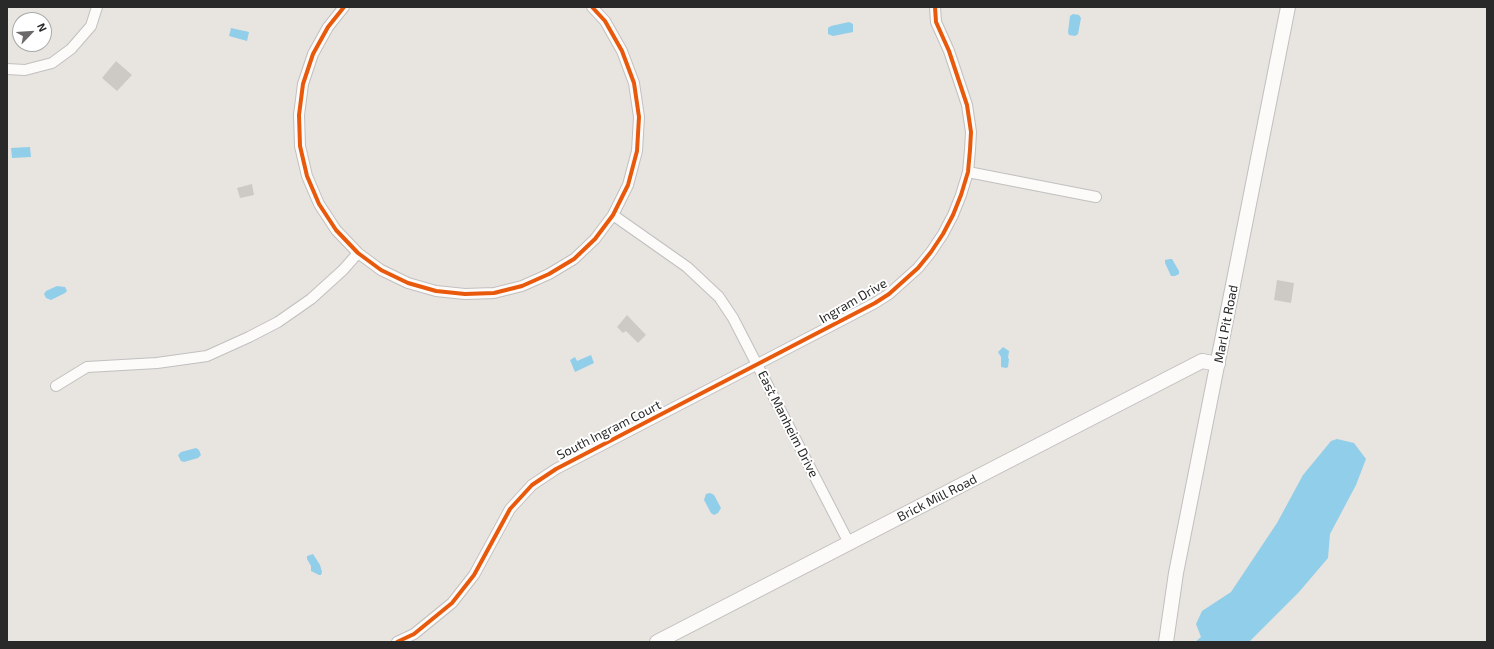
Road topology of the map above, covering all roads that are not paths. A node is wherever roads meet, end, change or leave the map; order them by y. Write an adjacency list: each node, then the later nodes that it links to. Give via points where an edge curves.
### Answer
1 (97, 7): 6 (street, via 91,26 71,49 52,63 25,70)
2 (344, 7): 10 (street, via 313,54 303,84 299,115 300,146 307,176 319,204 336,230)
3 (592, 7): 9 (street, via 605,21 622,50 634,83 639,117 634,165 628,185)
4 (935, 7): 7 (street, Ingram Drive, via 936,22 949,51 967,105 971,132)
5 (1288, 7): 12 (street, Marl Pit Road)
6 (7, 70)
7 (968, 172): 8 (street); 11 (street, Ingram Drive, via 961,195 943,234 927,257 903,282 875,303)
8 (1096, 197)
9 (613, 215): 10 (street, via 595,239 574,258 549,274 522,286 494,292 465,294 436,291 415,285 381,270); 11 (street, East Manheim Drive, via 687,267 720,297)
10 (358, 253): 13 (street, via 311,299 278,322 207,356 87,367)
11 (757, 364): 14 (street, East Manheim Drive); 15 (street, South Ingram Court, via 556,469 532,485 510,509 474,575 452,603 414,634)
12 (1218, 364): 14 (street, Brick Mill Road, via 1202,361); 17 (street, Marl Pit Road, via 1176,573)
13 (56, 386)
14 (849, 543): 16 (street, Brick Mill Road)
15 (397, 642)
16 (657, 642)
17 (1166, 642)

